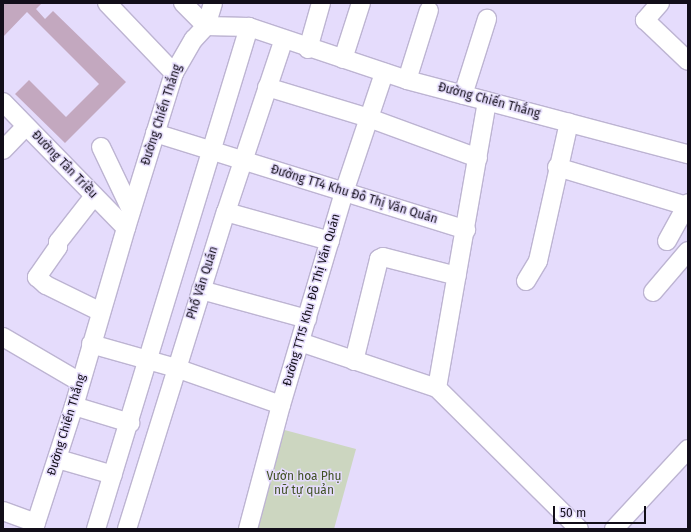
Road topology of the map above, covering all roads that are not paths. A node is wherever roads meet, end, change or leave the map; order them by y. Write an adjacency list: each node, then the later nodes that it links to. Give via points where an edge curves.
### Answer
1 (107, 3): 15 (street)
2 (183, 3): 9 (street)
3 (213, 3): 9 (street)
4 (321, 3): 12 (street)
5 (361, 3): 13 (street)
6 (660, 3): 14 (street, via 645,20)
7 (429, 10): 17 (street)
8 (487, 20): 19 (street)
9 (206, 26): 10 (street, Đường Chiến Thắng); 15 (street, Đường Chiến Thắng, via 194,39)
10 (249, 27): 11 (street, Đường Chiến Thắng); 28 (street)
11 (284, 38): 12 (street, Đường Chiến Thắng); 18 (street, Phố Văn Quán)
12 (308, 49): 13 (street, Đường Chiến Thắng)
13 (343, 59): 16 (street, Đường Chiến Thắng)
14 (688, 61)
15 (174, 72): 25 (street, Đường Chiến Thắng)
16 (384, 73): 17 (street, Đường Chiến Thắng); 22 (street, Đường TT15 Khu Đô Thị Văn Quán)
17 (407, 80): 19 (street, Đường Chiến Thắng)
18 (267, 87): 22 (street); 31 (street, Phố Văn Quán)
19 (463, 95): 20 (street, Đường Chiến Thắng)
20 (487, 101): 23 (street, Đường Chiến Thắng); 30 (street)
21 (3, 102): 24 (street, Đường Tân Triều)
22 (369, 118): 30 (street); 33 (street, Đường TT15 Khu Đô Thị Văn Quán)
23 (569, 122): 29 (street, Đường Chiến Thắng); 32 (street)
24 (26, 126): 27 (street); 34 (street, Đường Tân Triều)
25 (155, 133): 28 (street, Đường TT4 Khu Đô Thị Văn Quán); 36 (street, Đường Chiến Thắng)
26 (101, 148): 36 (street)
27 (3, 150)
28 (209, 150): 31 (street, Đường TT4 Khu Đô Thị Văn Quán); 52 (street)
29 (688, 154)
30 (478, 158): 39 (street)
31 (242, 161): 33 (street, Đường TT4 Khu Đô Thị Văn Quán); 37 (street, Phố Văn Quán)
32 (557, 167): 35 (street); 44 (street, via 538,261)
33 (344, 192): 39 (street, Đường TT4 Khu Đô Thị Văn Quán); 40 (street, Đường TT15 Khu Đô Thị Văn Quán)
34 (94, 196): 38 (street, Đường Tân Triều); 47 (street, via 58,242 58,247 37,277 46,285)
35 (687, 205): 41 (street)
36 (131, 210): 38 (street, Đường Chiến Thắng)
37 (226, 212): 40 (street); 45 (street, Phố Văn Quán)
38 (126, 228): 47 (street, Đường Chiến Thắng)
39 (466, 230): 43 (street)
40 (330, 241): 48 (street, Đường TT15 Khu Đô Thị Văn Quán)
41 (666, 241)
42 (688, 251): 46 (street)
43 (457, 276): 53 (street, via 383,257 379,259); 56 (street)
44 (526, 282)
45 (201, 290): 48 (street); 54 (street, Phố Văn Quán)
46 (653, 292)
47 (101, 312): 51 (street, Đường Chiến Thắng)
48 (307, 319): 50 (street, Đường TT15 Khu Đô Thị Văn Quán)
49 (3, 337): 55 (street)
50 (300, 342): 53 (street); 57 (street, Đường TT15 Khu Đô Thị Văn Quán)
51 (92, 344): 52 (street); 55 (street, Đường Chiến Thắng)
52 (147, 360): 54 (street); 59 (street)
53 (354, 361): 56 (street)
54 (176, 368): 57 (street); 66 (street, Phố Văn Quán)
55 (80, 382): 58 (street, Đường Chiến Thắng)
56 (437, 388): 68 (street)
57 (281, 405): 67 (street, Đường TT15 Khu Đô Thị Văn Quán)
58 (74, 406): 59 (street); 61 (street, Đường Chiến Thắng)
59 (130, 423): 62 (street)
60 (688, 449): 69 (street)
61 (58, 459): 62 (street); 64 (street, Đường Chiến Thắng)
62 (113, 475): 65 (street)
63 (3, 511): 64 (street)
64 (35, 526)
65 (96, 529)
66 (127, 529)
67 (248, 529)
68 (579, 529)
69 (614, 529)

